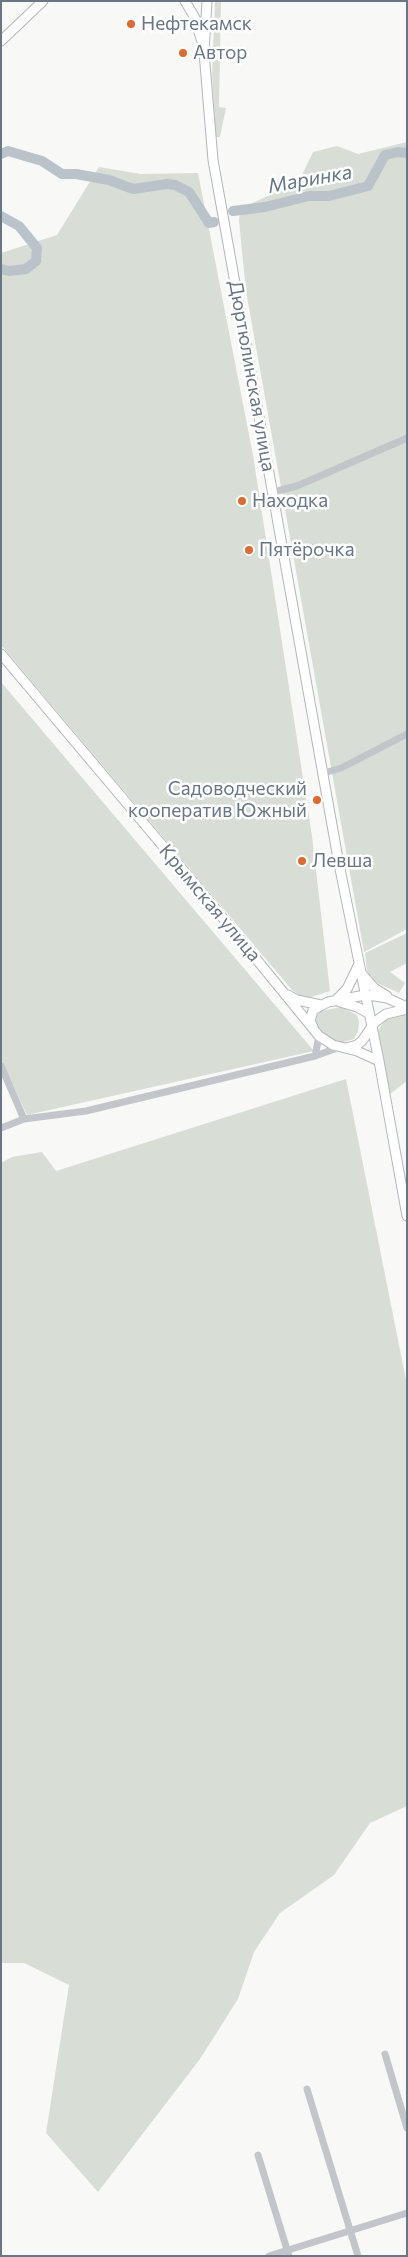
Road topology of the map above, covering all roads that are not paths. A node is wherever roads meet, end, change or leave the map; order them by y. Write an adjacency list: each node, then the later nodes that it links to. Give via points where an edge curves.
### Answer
1 (43, 1): 4 (main road)
2 (185, 1): 5 (main road, via 198,25)
3 (207, 1): 5 (main road)
4 (1, 42)
5 (204, 52): 7 (main road, Дюртюлинская улица, via 213,160)
6 (407, 438): 7 (street, via 297,486)
7 (273, 492): 10 (main road, Дюртюлинская улица)
8 (1, 654): 12 (main road, Крымская улица)
9 (407, 734): 10 (street, via 341,768)
10 (324, 773): 11 (main road, Дюртюлинская улица)
11 (359, 964): 13 (main road, Дюртюлинская улица); 14 (main road, via 347,989); 16 (main road, via 363,977 374,988)
12 (283, 992): 15 (main road, via 297,1000); 19 (main road, Крымская улица)
13 (365, 995): 14 (main road); 16 (main road, via 387,998); 17 (main road, Дюртюлинская улица)
14 (335, 1001): 15 (main road); 17 (main road, via 348,1003)
15 (321, 1004): 19 (main road, via 311,1015 310,1021)
16 (404, 1006): 18 (main road, via 386,1014)
17 (368, 1014): 18 (main road)
18 (371, 1027): 20 (main road, via 356,1045); 22 (main road)
19 (316, 1033): 20 (main road, via 324,1041); 21 (street)
20 (343, 1047): 21 (street); 22 (main road)
21 (316, 1056): 24 (street, via 86,1111)
22 (379, 1061): 26 (main road)
23 (1, 1066): 24 (street)
24 (24, 1119): 25 (street)
25 (1, 1128)
26 (407, 1216)
27 (385, 2054): 29 (street)
28 (307, 2089): 32 (street)
29 (407, 2128)
30 (258, 2155): 33 (street)
31 (407, 2214): 32 (street)
32 (350, 2231): 33 (street); 35 (street)
33 (288, 2253): 34 (street)
34 (268, 2256)
35 (358, 2256)

